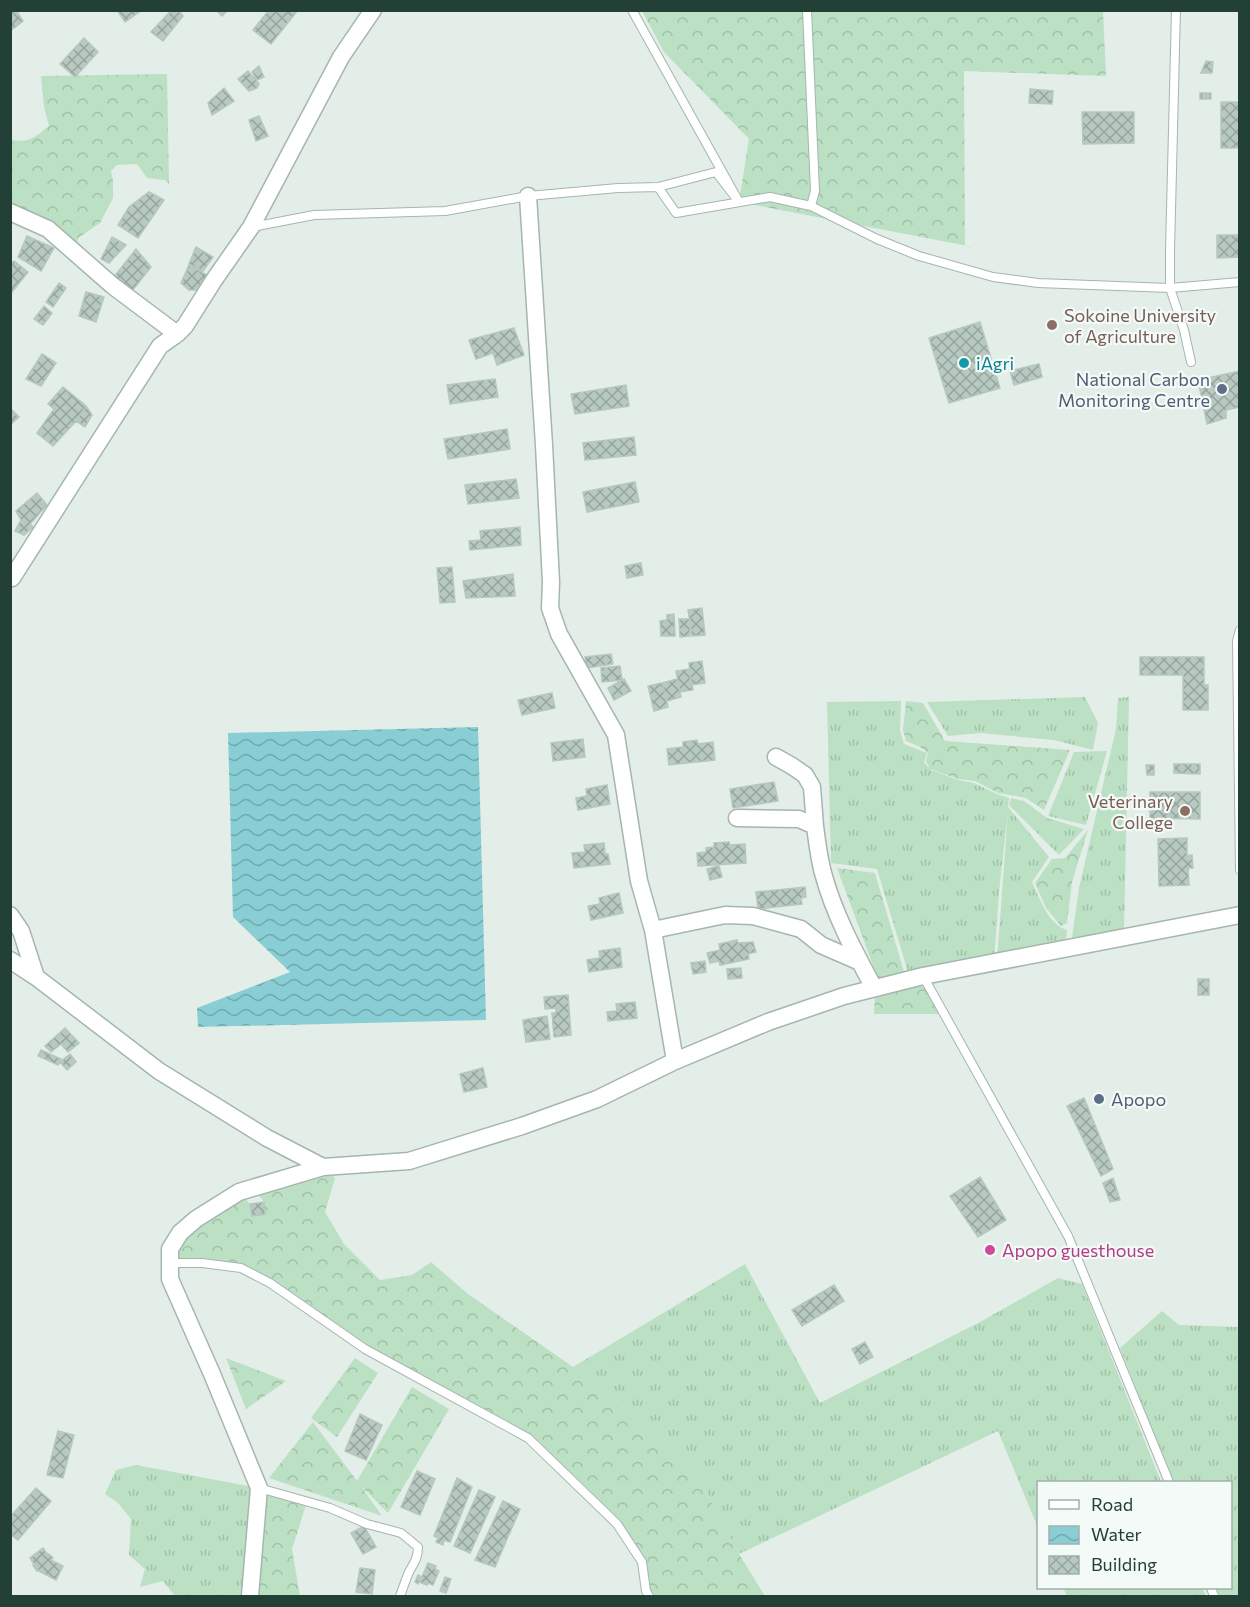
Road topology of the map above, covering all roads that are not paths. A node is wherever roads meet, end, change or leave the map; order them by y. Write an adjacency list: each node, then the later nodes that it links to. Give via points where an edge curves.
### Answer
1 (373, 10): 10 (street, via 341,57)
2 (632, 10): 7 (lane)
3 (807, 10): 8 (lane, via 815,191)
4 (1176, 10): 12 (lane)
5 (658, 187): 6 (lane); 7 (lane, via 676,213); 7 (lane, via 716,172)
6 (528, 196): 10 (lane, via 445,211 314,215); 23 (street, via 550,608 559,634 616,735 639,881)
7 (739, 202): 8 (lane, via 770,197)
8 (811, 207): 12 (lane, via 919,256 993,277 1038,283)
9 (10, 212): 13 (street, via 48,229 113,286)
10 (251, 227): 13 (street)
11 (1239, 282): 12 (lane)
12 (1170, 288): 14 (lane)
13 (177, 334): 15 (street, via 160,346)
14 (1191, 362)
15 (12, 578)
16 (1239, 630): 20 (lane)
17 (776, 756): 19 (street, via 804,775 812,787)
18 (737, 818): 19 (street, via 799,819)
19 (814, 826): 25 (street, via 836,913)
20 (1239, 870)
21 (10, 915): 27 (street, via 21,931)
22 (1239, 915): 26 (street)
23 (653, 930): 25 (street, via 725,915 753,916 801,929 821,945); 29 (street)
24 (10, 960): 27 (street)
25 (860, 962): 28 (street)
26 (923, 976): 28 (street); 32 (lane, via 1068,1236)
27 (36, 977): 30 (street, via 159,1071)
28 (874, 988): 29 (street, via 768,1022)
29 (675, 1061): 30 (street, via 597,1099 409,1161)
30 (322, 1167): 31 (street, via 239,1192 196,1219 170,1249)
31 (170, 1263): 33 (street, via 170,1279); 36 (lane, via 241,1268 270,1283 365,1349 528,1438 617,1524 642,1562)
32 (1169, 1481)
33 (259, 1488): 34 (street); 35 (lane, via 401,1533 418,1547 418,1554)
34 (250, 1596)
35 (400, 1596)
36 (649, 1596)

